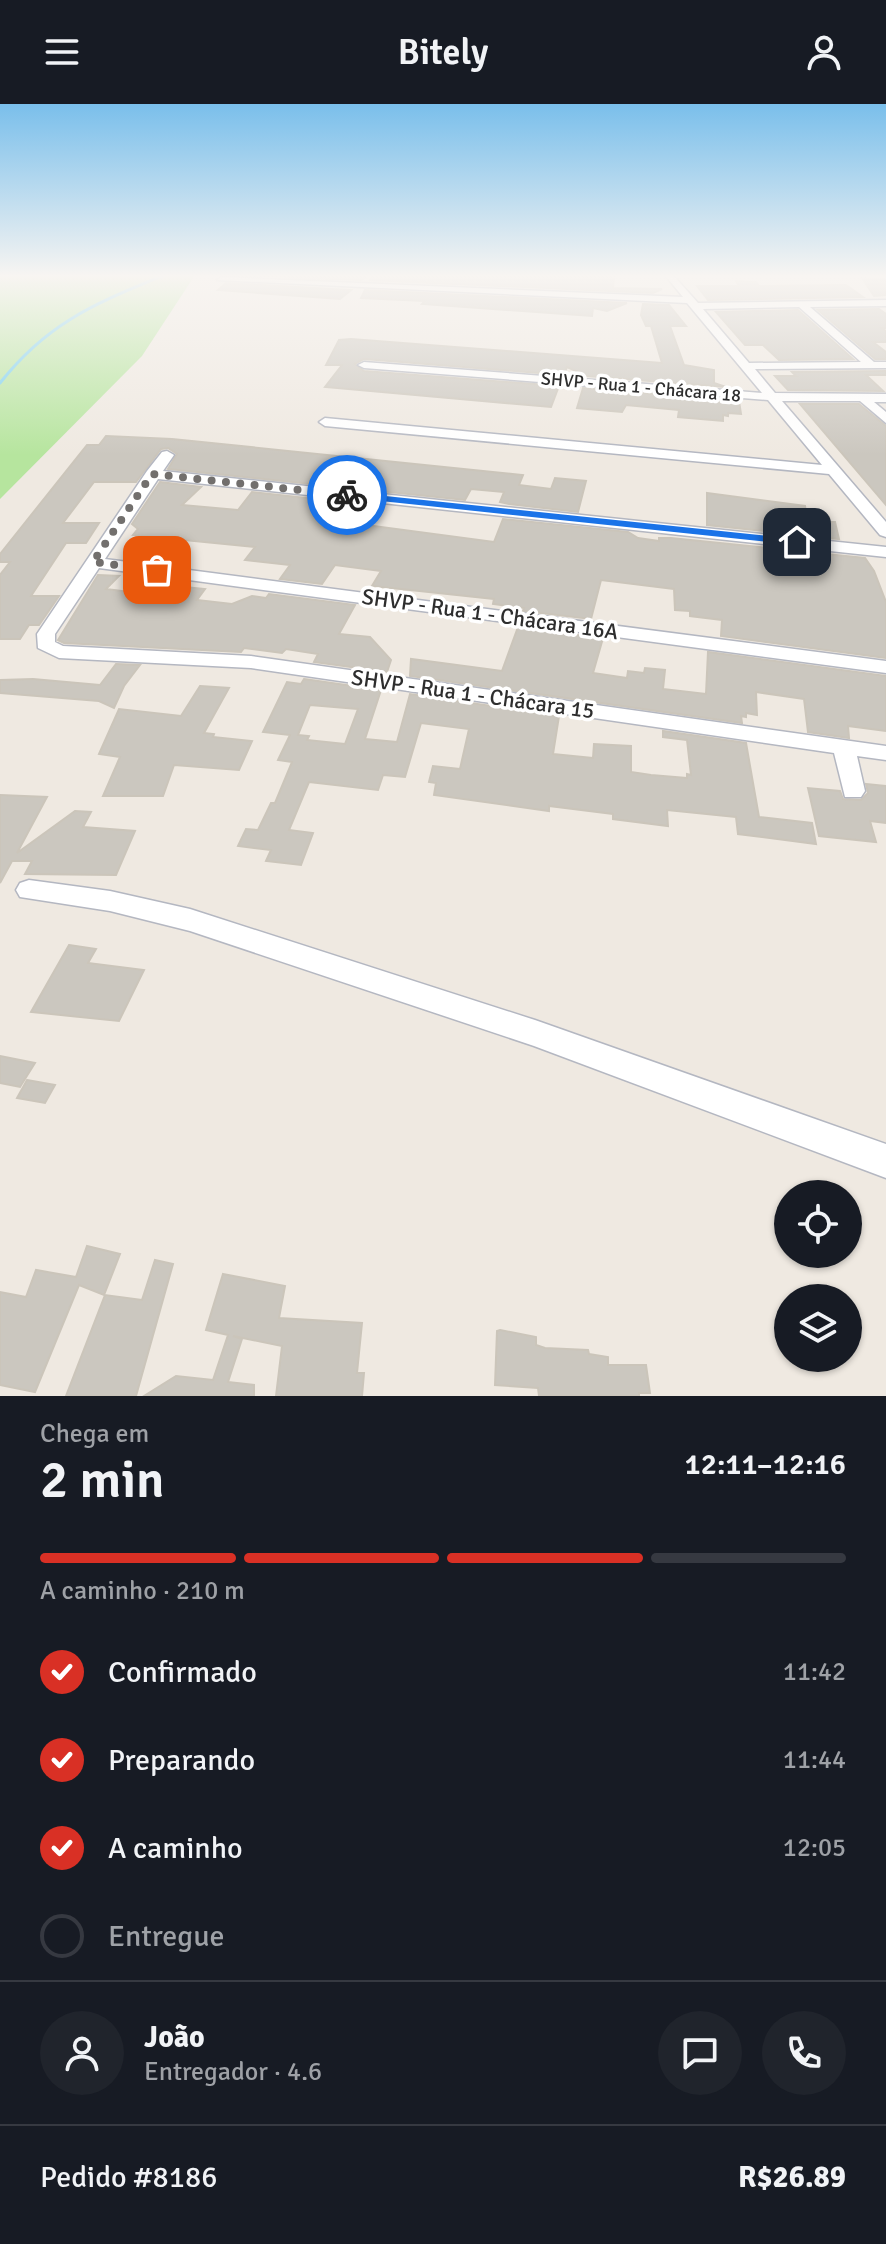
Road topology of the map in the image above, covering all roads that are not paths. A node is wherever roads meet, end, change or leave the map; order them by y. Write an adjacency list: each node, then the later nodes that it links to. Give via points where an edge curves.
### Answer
1 (720, 335): 6 (street)
2 (837, 335): 4 (street)
3 (364, 365): 7 (street, SHVP - Rua 1 - Chácara 18)
4 (871, 365): 5 (street); 6 (street)
5 (886, 365)
6 (745, 366): 7 (street)
7 (773, 397): 8 (street, SHVP - Rua 1 - Chácara 18); 13 (street)
8 (863, 398): 9 (street, SHVP - Rua 1 - Chácara 18); 10 (street)
9 (886, 398)
10 (886, 419)
11 (325, 422): 13 (street)
12 (167, 455): 14 (street)
13 (834, 470): 15 (street)
14 (152, 474): 16 (street); 17 (street)
15 (886, 532)
16 (886, 552)
17 (93, 562): 18 (street, SHVP - Rua 1 - Chácara 16A); 19 (street, SHVP - Rua 1 - Chácara 15, via 46,634 45,644 59,652 251,662)
18 (886, 667)
19 (844, 747): 20 (street, SHVP - Rua 1 - Chácara 15); 21 (street)
20 (886, 753)
21 (853, 791)
22 (29, 890): 23 (street, via 110,901 190,920 535,1033)
23 (886, 1161)

